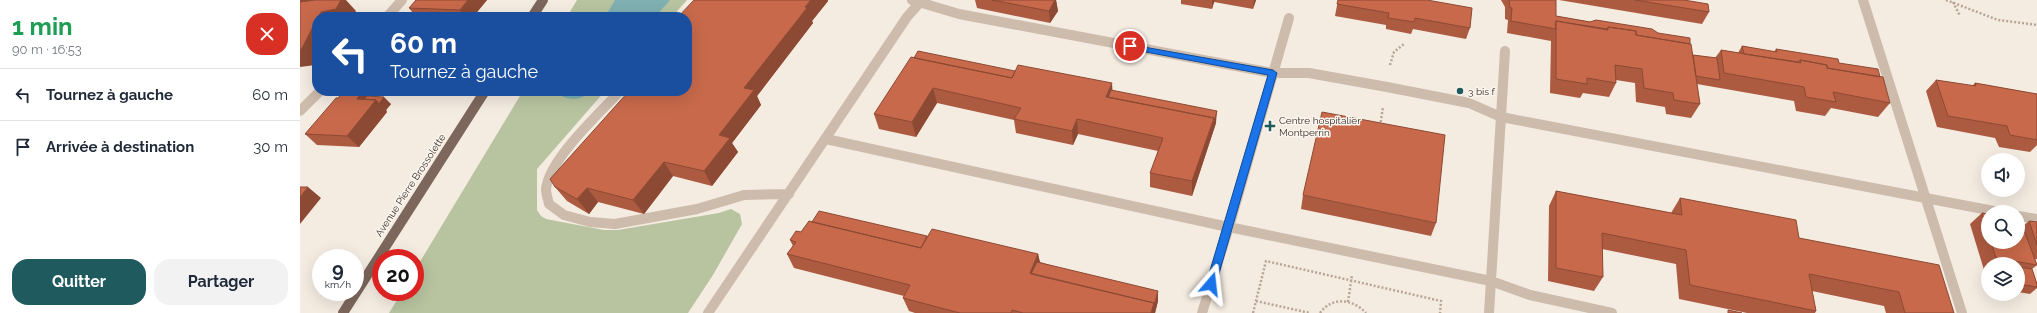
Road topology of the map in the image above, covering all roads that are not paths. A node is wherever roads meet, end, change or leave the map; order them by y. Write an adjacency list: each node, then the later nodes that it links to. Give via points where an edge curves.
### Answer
1 (402, 0): 5 (street)
2 (543, 0): 6 (main road)
3 (1863, 0): 17 (street)
4 (918, 1): 9 (street, via 959,14); 15 (street)
5 (391, 12)
6 (535, 12)
7 (1289, 18): 9 (street)
8 (1505, 51): 14 (street)
9 (1273, 73): 14 (street, via 1309,73 1387,87 1469,103); 21 (street)
10 (315, 96): 13 (street)
11 (482, 96): 23 (main road, Avenue Pierre Brossolette)
12 (615, 96): 16 (street, via 552,170 546,188 549,204 564,215 590,222 615,224 697,209 744,195)
13 (300, 111)
14 (1501, 117): 17 (street); 22 (street)
15 (826, 139): 16 (street); 21 (street)
16 (789, 194): 24 (street)
17 (1926, 198): 18 (street); 28 (street)
18 (1981, 209)
19 (2025, 217): 20 (street)
20 (2037, 219)
21 (1229, 227): 22 (street); 25 (street)
22 (1491, 282): 26 (street); 27 (street, via 1530,295)
23 (343, 313)
24 (708, 313)
25 (1202, 313)
26 (1490, 313)
27 (1612, 313)
28 (1962, 313)

